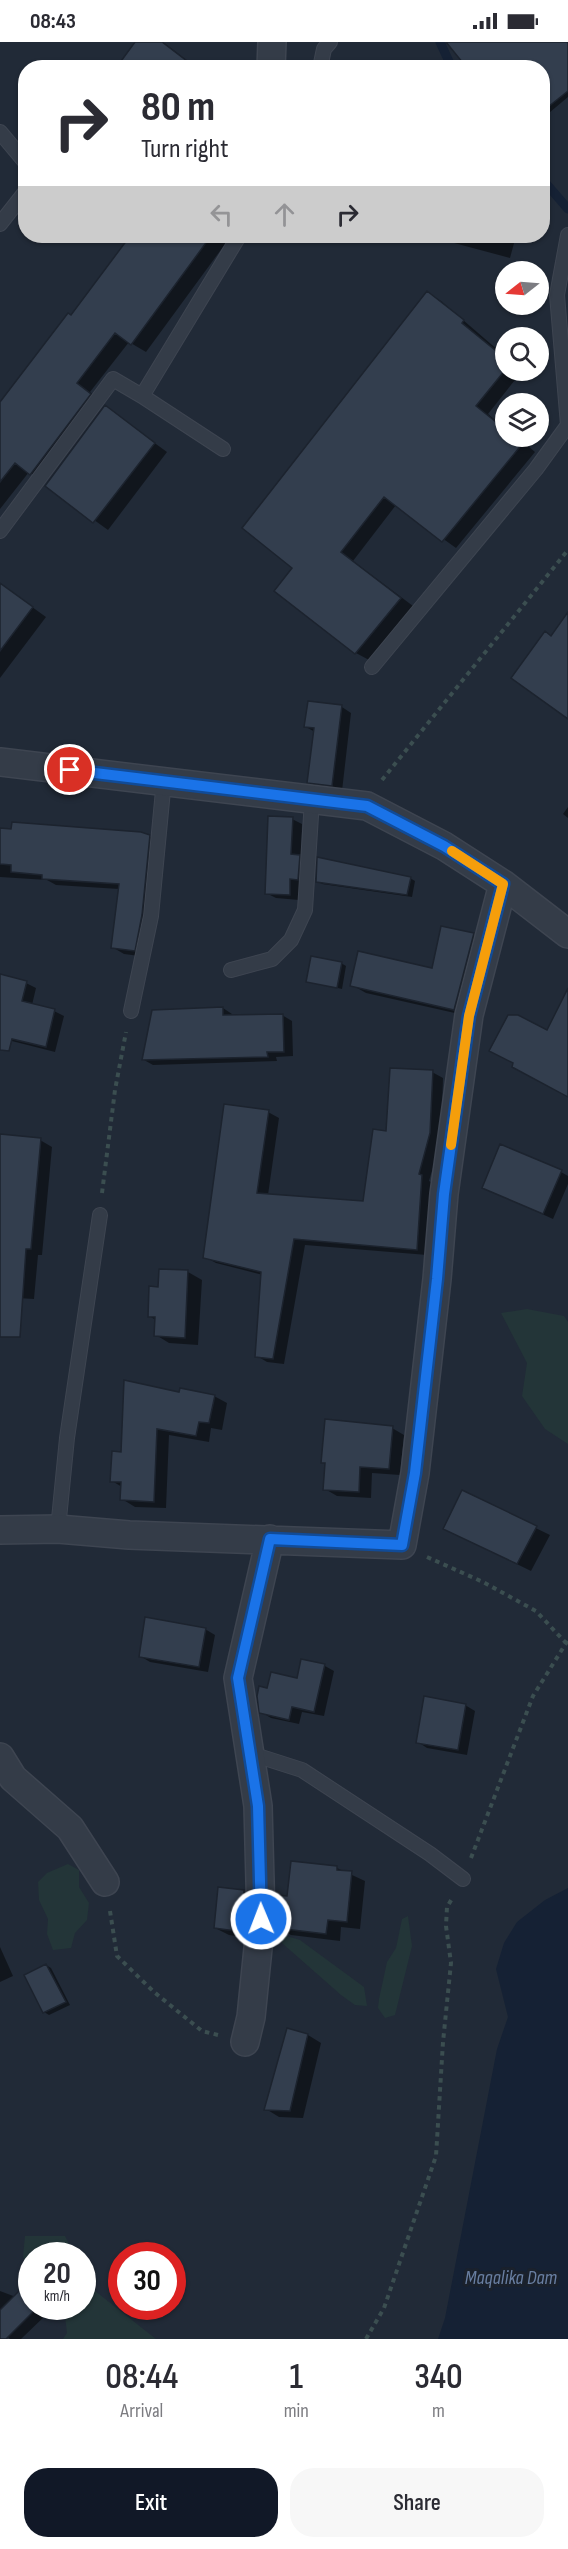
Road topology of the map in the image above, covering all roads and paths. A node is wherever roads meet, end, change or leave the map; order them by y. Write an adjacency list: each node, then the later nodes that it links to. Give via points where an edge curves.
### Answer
1 (272, 42): 3 (street)
2 (330, 42): 4 (lane)
3 (271, 60)
4 (322, 60)
5 (0, 132): 6 (lane)
6 (18, 153)
7 (18, 201): 8 (lane)
8 (0, 224)
9 (568, 235): 15 (lane, via 557,295 568,425)
10 (235, 243): 11 (lane)
11 (142, 396): 12 (lane); 13 (lane, via 113,380)
12 (223, 449)
13 (0, 531)
14 (568, 550): 19 (path, via 373,791)
15 (372, 667)
16 (0, 762): 17 (street)
17 (164, 780): 18 (street); 23 (lane, via 152,916)
18 (312, 800): 19 (street); 22 (lane, via 305,910 291,940 272,959)
19 (367, 806): 20 (street, via 444,846)
20 (503, 884): 21 (street); 28 (street, via 469,1016 444,1194 415,1473)
21 (568, 934)
22 (231, 970)
23 (131, 1011): 24 (path, via 115,1090)
24 (100, 1215): 25 (lane, via 67,1438)
25 (58, 1529): 26 (street); 27 (street)
26 (0, 1530)
27 (270, 1539): 28 (street); 30 (street, via 238,1678)
28 (402, 1545): 29 (path, via 536,1611)
29 (567, 1641): 32 (path, via 533,1696)
30 (252, 1754): 32 (lane, via 302,1770); 34 (street, via 258,1806 261,1919)
31 (0, 1757): 33 (street, via 13,1778 70,1828)
32 (463, 1879): 35 (path, via 447,1907 451,1963 436,2156 384,2308)
33 (105, 1882): 34 (path, via 117,1956 202,2031)
34 (245, 2043)
35 (366, 2339)

